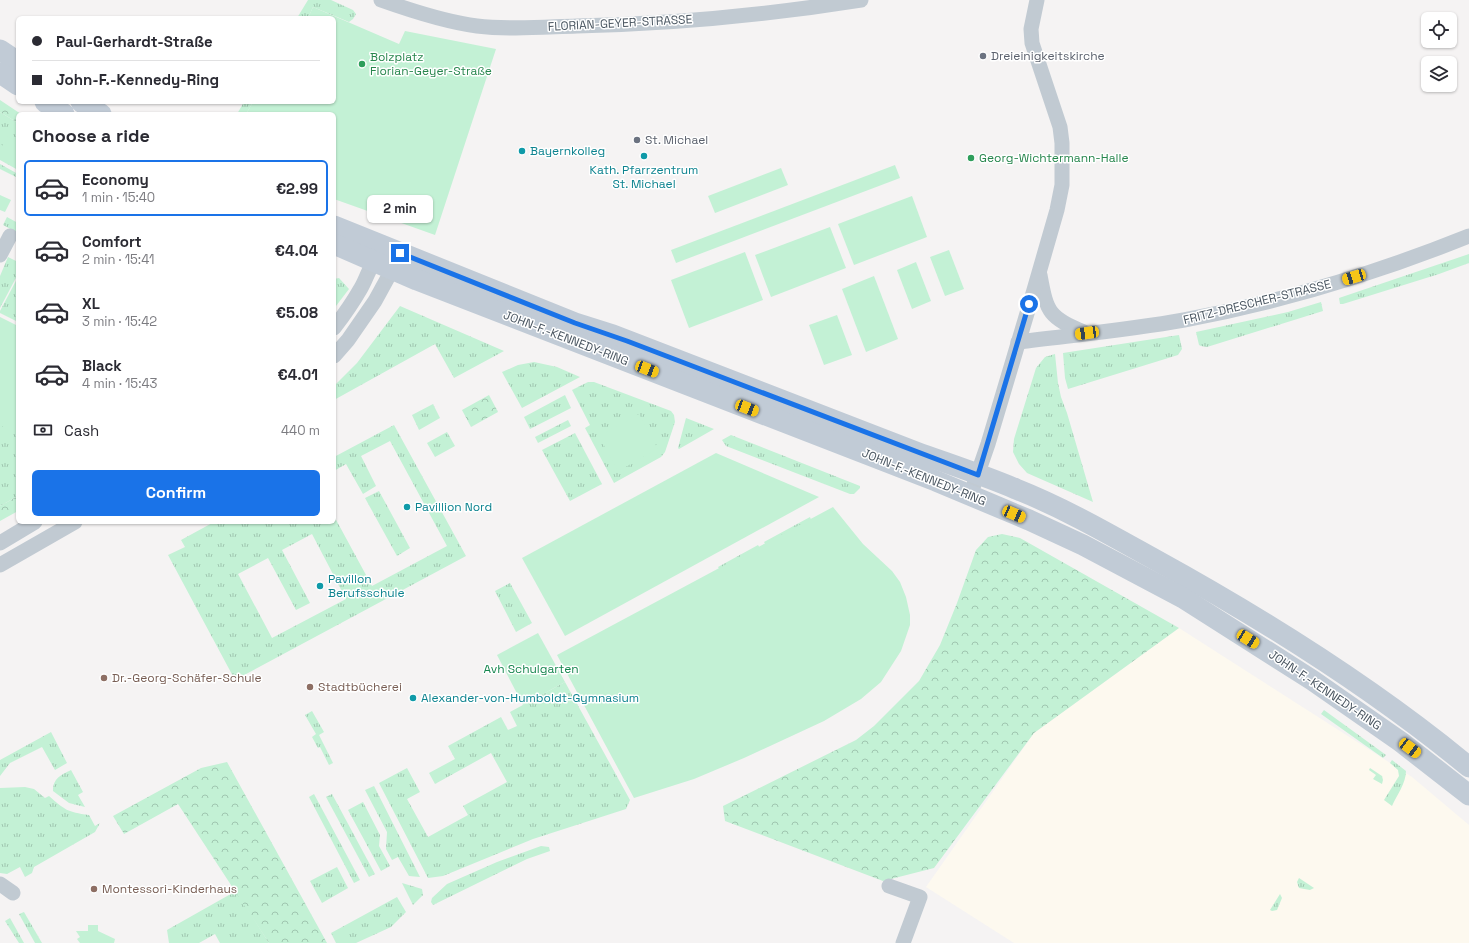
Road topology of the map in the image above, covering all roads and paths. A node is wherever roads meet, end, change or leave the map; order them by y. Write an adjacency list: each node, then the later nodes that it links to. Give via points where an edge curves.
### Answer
1 (381, 0): 4 (street, FLORIAN-GEYER-STRASSE, via 458,23 505,27 620,25)
2 (861, 0): 4 (street, FLORIAN-GEYER-STRASSE)
3 (1037, 0): 20 (street, via 1031,29 1032,43 1056,114 1062,143 1060,199)
4 (787, 5)
5 (0, 50): 6 (main road)
6 (16, 61)
7 (0, 73): 8 (main road)
8 (16, 84)
9 (48, 104): 11 (main road)
10 (84, 104): 12 (main road)
11 (61, 112)
12 (98, 112)
13 (336, 227): 18 (main road, JOHN-F.-KENNEDY-RING)
14 (9, 236): 17 (street)
15 (1469, 236): 22 (street, FRITZ-DRESCHER-STRASSE, via 1395,264 1295,294 1183,320)
16 (336, 244): 18 (main road, JOHN-F.-KENNEDY-RING)
17 (0, 255)
18 (381, 255): 19 (main road, JOHN-F.-KENNEDY-RING); 21 (street); 25 (main road, JOHN-F.-KENNEDY-RING, via 620,338)
19 (392, 270): 24 (street, via 364,318); 26 (main road, JOHN-F.-KENNEDY-RING)
20 (1039, 272): 22 (street, via 1045,302 1052,314 1066,324); 23 (street)
21 (336, 325)
22 (1087, 333): 23 (street, FRITZ-DRESCHER-STRASSE)
23 (1018, 342): 25 (street)
24 (336, 353)
25 (978, 475): 26 (street); 31 (main road, JOHN-F.-KENNEDY-RING, via 1070,513 1200,584 1339,670)
26 (970, 496): 32 (main road, JOHN-F.-KENNEDY-RING, via 1083,545 1183,598 1376,724)
27 (32, 524): 29 (street)
28 (72, 524): 30 (street)
29 (0, 542)
30 (0, 565)
31 (1469, 767)
32 (1469, 796)
33 (0, 884): 35 (street)
34 (888, 886): 36 (street, via 920,897)
35 (13, 893)
36 (903, 943)

